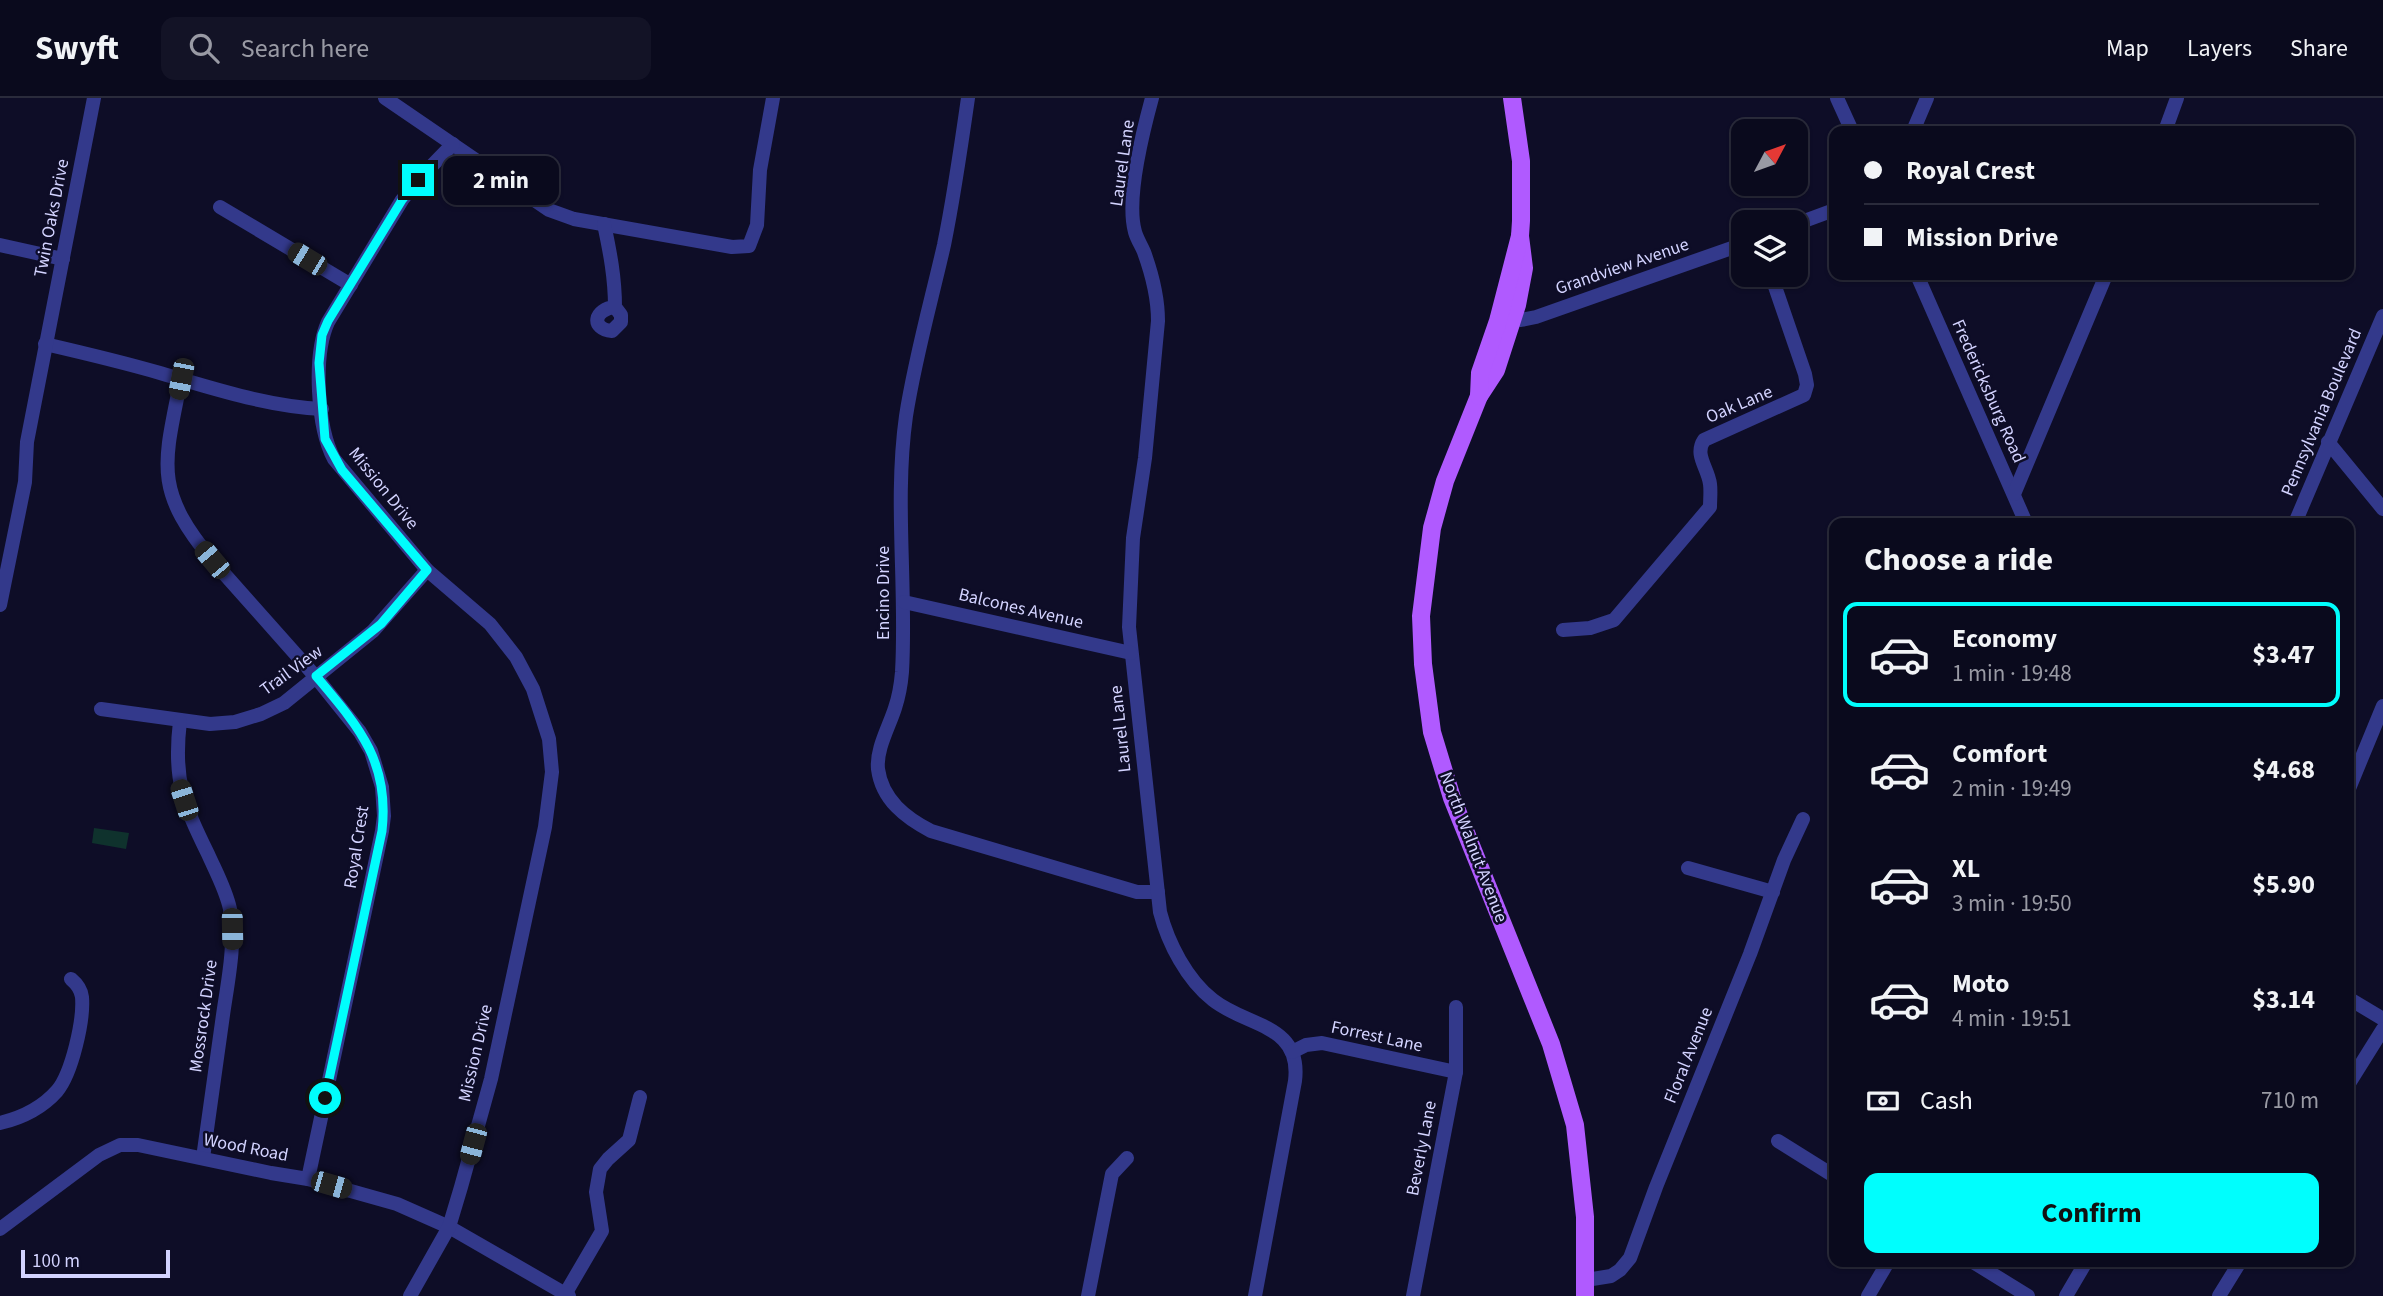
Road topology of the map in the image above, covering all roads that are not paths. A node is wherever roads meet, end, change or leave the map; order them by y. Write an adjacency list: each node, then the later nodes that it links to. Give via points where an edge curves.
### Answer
1 (94, 98): 21 (street, Twin Oaks Drive)
2 (385, 98): 13 (street)
3 (774, 98): 17 (street, via 760,170 757,226 749,246 732,247)
4 (968, 98): 39 (street, Encino Drive, via 951,209 906,417 901,516)
5 (1152, 98): 42 (street, Laurel Lane, via 1133,202 1135,232 1154,286 1158,321 1133,538)
6 (1512, 98): 18 (main road, North Walnut Avenue, via 1521,162)
7 (1837, 98): 10 (street)
8 (1927, 98): 11 (street)
9 (2177, 98): 12 (street)
10 (1850, 126)
11 (1915, 126)
12 (2167, 126)
13 (453, 144): 17 (street, via 549,210); 24 (street, Mission Drive, via 409,190)
14 (220, 207): 24 (street)
15 (1829, 212): 16 (street)
16 (1808, 220)
17 (604, 223): 26 (street)
18 (1520, 236): 28 (main road, North Walnut Avenue, via 1524,268); 31 (main road, North Walnut Avenue, via 1482,366)
19 (0, 245): 21 (street)
20 (1731, 248): 28 (street, Grandview Avenue, via 1536,317)
21 (63, 259): 29 (street, Twin Oaks Drive)
22 (1919, 280): 34 (street, Fredericksburg Road)
23 (2104, 280): 34 (street)
24 (351, 285): 32 (street, Mission Drive, via 322,335)
25 (1775, 287): 41 (street, Oak Lane, via 1805,374 1806,392 1704,440 1699,453 1710,482 1710,507 1614,620)
26 (615, 307)
27 (2383, 316): 33 (street, Pennsylvania Boulevard)
28 (1513, 318): 31 (main road, North Walnut Avenue, via 1496,370)
29 (45, 344): 30 (street); 40 (street, Twin Oaks Drive)
30 (181, 379): 32 (street, via 259,401); 43 (street, Royal Crest, via 166,458 178,512 205,551)
31 (1479, 396): 73 (main road, North Walnut Avenue, via 1445,481 1426,563 1421,616 1426,697 1452,798 1551,1044 1575,1125 1585,1217)
32 (321, 409): 38 (street, Mission Drive, via 325,439 334,459)
33 (2328, 442): 35 (street); 37 (street, Pennsylvania Boulevard)
34 (2014, 494): 36 (street, Fredericksburg Road)
35 (2383, 509)
36 (2024, 518)
37 (2297, 518)
38 (427, 570): 43 (street, Trail View, via 381,624); 67 (street, Mission Drive, via 490,624 516,657 545,723 552,772 545,827 491,1079)
39 (904, 602): 42 (street, Balcones Avenue); 50 (street, Encino Drive, via 900,692 878,756 878,770 893,804 931,831 1137,892)
40 (0, 605)
41 (1563, 630)
42 (1131, 653): 50 (street, Laurel Lane)
43 (316, 676): 46 (street, Trail View, via 284,702 247,719 210,724); 66 (street, Royal Crest, via 372,751 382,787 383,816)
44 (2383, 706): 47 (street)
45 (101, 709): 46 (street, Trail View)
46 (180, 721): 63 (street, Mossrock Drive, via 180,785 224,890 232,929)
47 (2354, 777)
48 (1803, 819): 51 (street, Floral Avenue)
49 (1688, 868): 51 (street)
50 (1158, 892): 57 (street, Laurel Lane, via 1168,936 1200,988 1227,1010 1275,1032)
51 (1773, 892): 73 (street, Floral Avenue, via 1630,1258 1611,1276)
52 (71, 979): 61 (street, via 82,998 75,1055 68,1072 44,1102)
53 (2354, 1002): 55 (street)
54 (1456, 1007): 58 (street, Beverly Lane)
55 (2383, 1019)
56 (2383, 1029): 59 (street)
57 (1292, 1052): 58 (street, Forrest Lane, via 1322,1043); 77 (street, via 1295,1081)
58 (1455, 1072): 78 (street, Beverly Lane)
59 (2354, 1075)
60 (640, 1097): 74 (street, via 629,1140 600,1169 596,1200 602,1231)
61 (0, 1123)
62 (1778, 1141): 65 (street)
63 (203, 1158): 66 (street, Wood Road); 68 (street, Wood Road, via 121,1145 99,1155)
64 (1127, 1158): 76 (street, via 1112,1174)
65 (1829, 1173)
66 (308, 1179): 67 (street, Wood Road, via 397,1204)
67 (449, 1227): 74 (street, Wood Road); 75 (street, Mission Drive)
68 (0, 1228)
69 (1885, 1267): 79 (street)
70 (1981, 1267): 80 (street)
71 (2083, 1267): 81 (street)
72 (2237, 1267): 82 (street)
73 (1585, 1288)
74 (566, 1295)
75 (410, 1296)
76 (1088, 1296)
77 (1255, 1296)
78 (1413, 1296)
79 (1868, 1296)
80 (2028, 1296)
81 (2066, 1296)
82 (2219, 1296)

